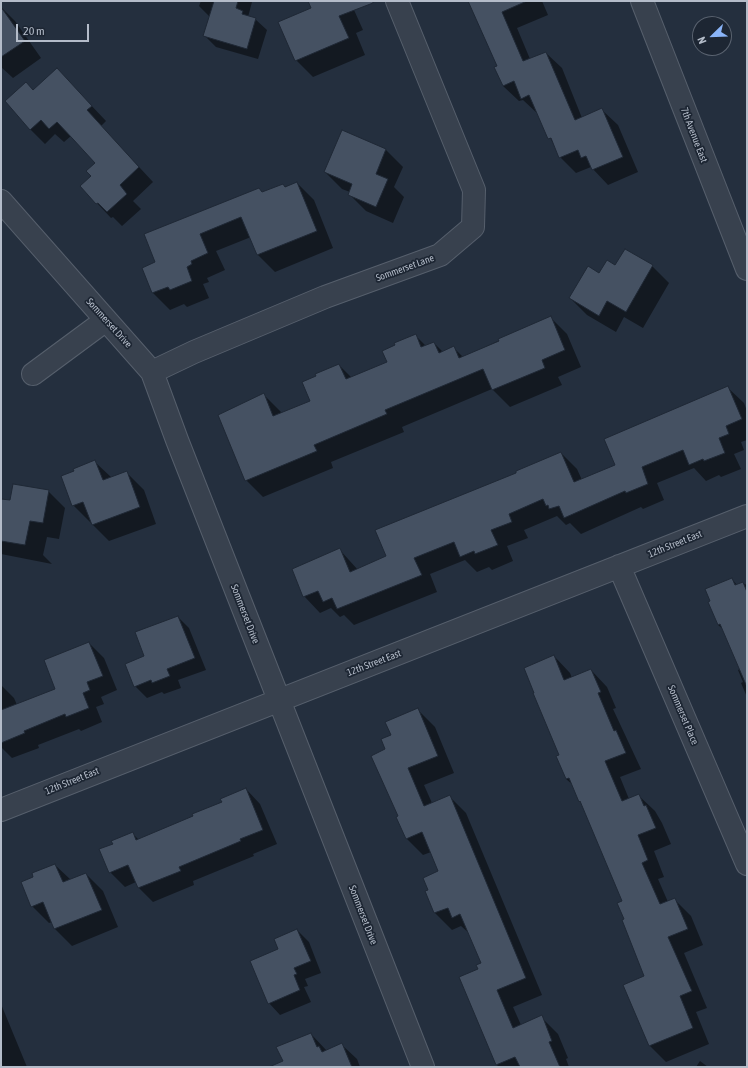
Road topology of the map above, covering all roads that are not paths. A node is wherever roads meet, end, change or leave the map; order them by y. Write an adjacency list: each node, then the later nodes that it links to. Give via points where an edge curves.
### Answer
1 (397, 1): 6 (street, Sommerset Lane, via 474,190 473,227 440,255 325,297)
2 (642, 1): 4 (street, 7th Avenue East)
3 (1, 201): 5 (street, Sommerset Drive)
4 (747, 269)
5 (106, 320): 6 (street, Sommerset Drive); 7 (street)
6 (152, 372): 10 (street, Sommerset Drive)
7 (33, 374)
8 (747, 516): 9 (street, 12th Street East)
9 (619, 566): 10 (street, 12th Street East); 12 (street, Sommerset Place)
10 (279, 700): 11 (street, 12th Street East); 13 (street, Sommerset Drive)
11 (1, 810)
12 (747, 864)
13 (423, 1067)

